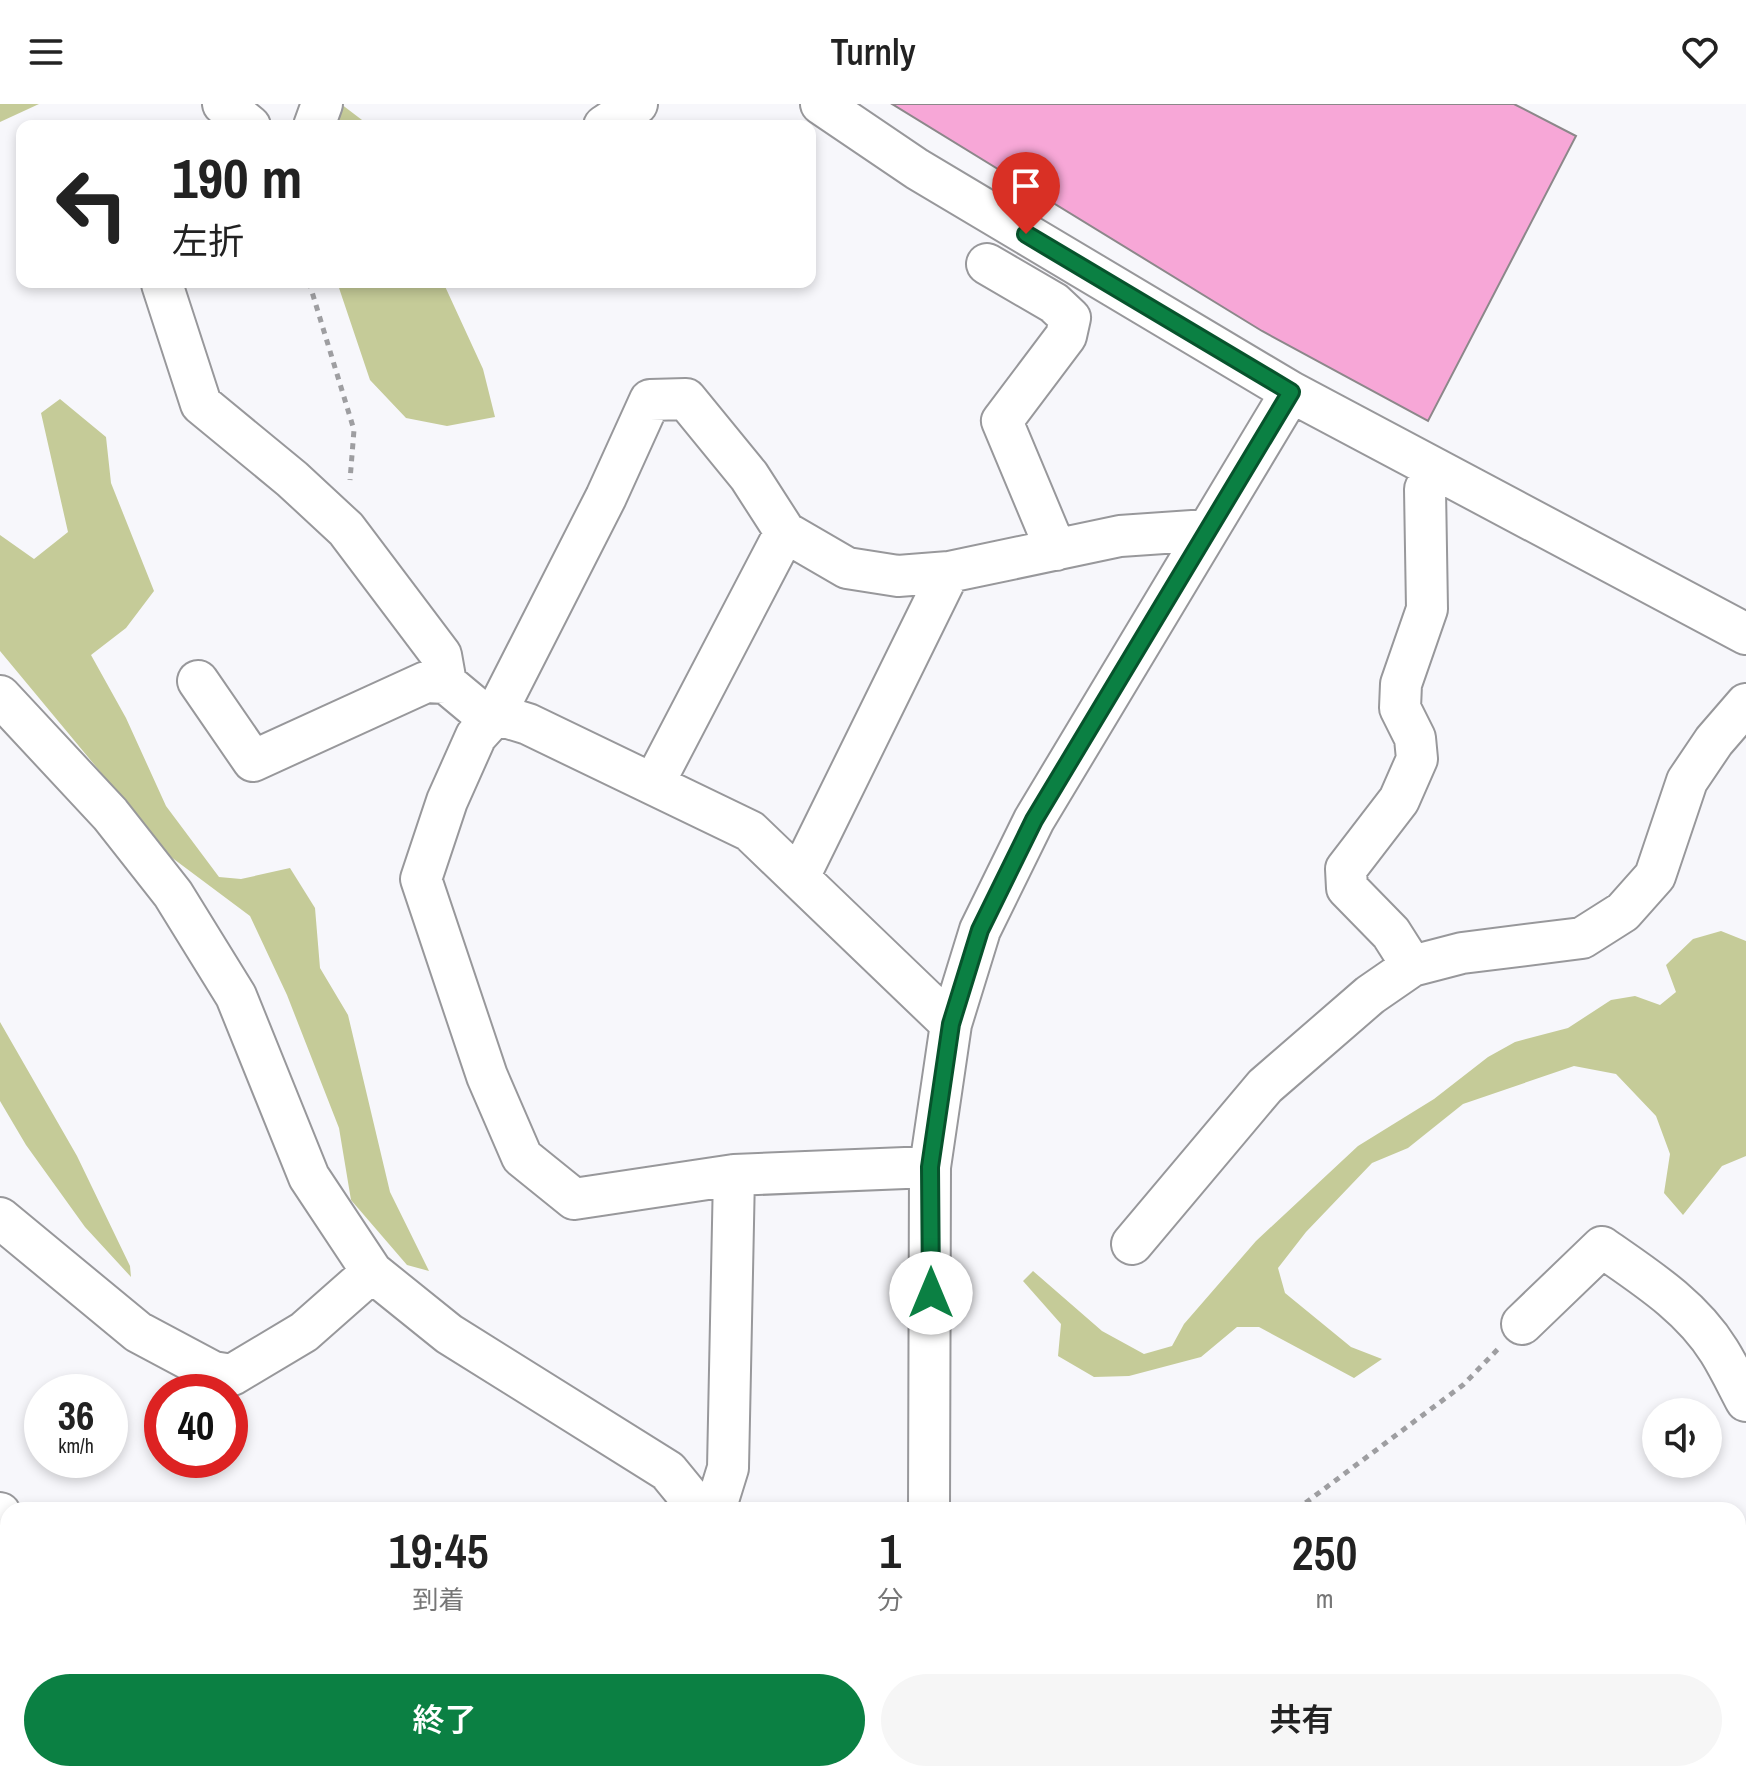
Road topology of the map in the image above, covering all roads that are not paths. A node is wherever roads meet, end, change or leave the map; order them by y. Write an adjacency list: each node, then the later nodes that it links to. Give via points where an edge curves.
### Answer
1 (223, 104): 4 (street)
2 (637, 104): 5 (street)
3 (821, 104): 8 (street, via 917,169)
4 (243, 120)
5 (613, 120)
6 (987, 264): 12 (street, via 1070,318 1066,336 1002,421)
7 (163, 288): 16 (street, via 201,404 346,529 441,655)
8 (1291, 392): 9 (street); 10 (street)
9 (1435, 469): 14 (street); 22 (street, via 1425,489 1427,609 1401,684 1400,708 1415,738 1417,759 1399,800 1346,869 1347,888 1391,933)
10 (1207, 530): 12 (street, via 1120,536); 23 (street, via 1034,820 980,930)
11 (785, 532): 13 (street, via 847,568 898,576); 19 (street, via 749,476 686,399 650,400); 20 (street)
12 (1056, 550): 13 (street)
13 (949, 572): 21 (street)
14 (1746, 634)
15 (198, 681): 16 (street, via 253,761 426,682)
16 (446, 683): 19 (street, via 476,708)
17 (0, 696): 28 (street, via 110,814 173,894 236,996 309,1177)
18 (1746, 704): 22 (street, via 1687,781 1655,876 1623,912 1582,938 1462,953)
19 (495, 715): 20 (street, via 528,724); 25 (street, via 476,736 421,879 487,1076 522,1157 574,1199)
20 (654, 783): 21 (street, via 750,831)
21 (799, 877): 23 (street)
22 (1412, 966): 27 (street, via 1370,995 1265,1086)
23 (951, 1024): 24 (street)
24 (930, 1167): 25 (street); 33 (street)
25 (734, 1175): 32 (street, via 728,1468)
26 (0, 1218): 28 (street, via 138,1332 213,1372 232,1375 304,1332)
27 (1132, 1244)
28 (372, 1272): 31 (street, via 449,1334 668,1471)
29 (1522, 1324): 30 (street, via 1602,1247 1694,1319 1718,1349)
30 (1746, 1401)
31 (693, 1502)
32 (717, 1502)
33 (929, 1502)

